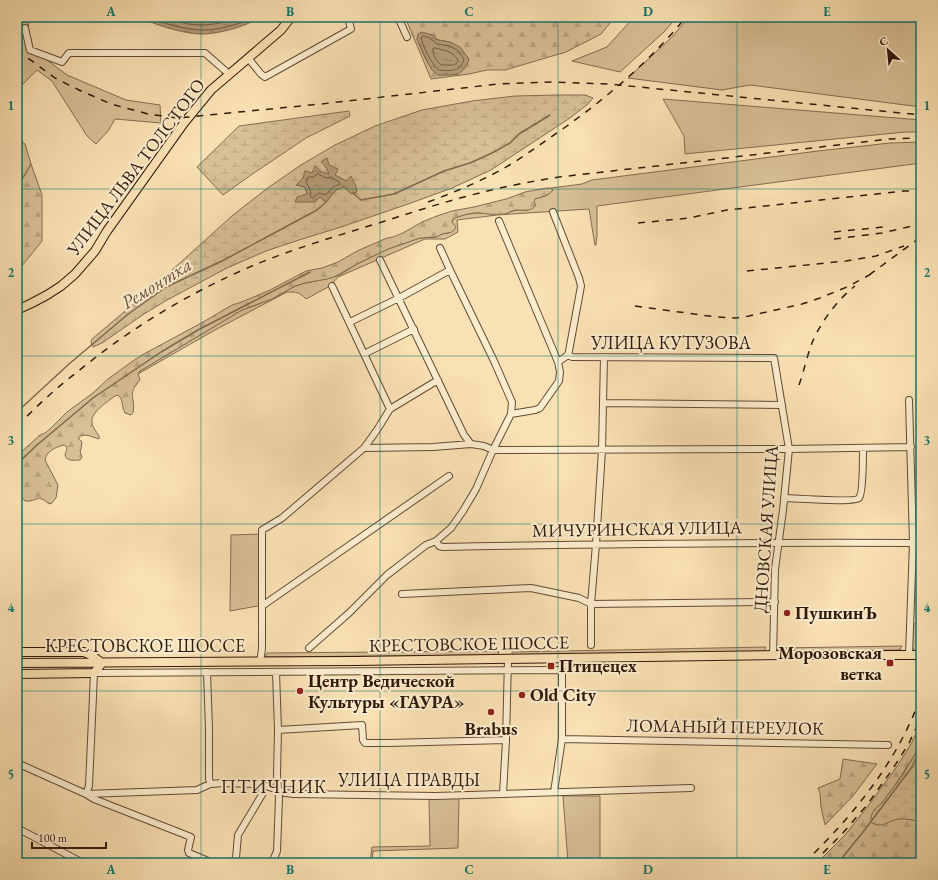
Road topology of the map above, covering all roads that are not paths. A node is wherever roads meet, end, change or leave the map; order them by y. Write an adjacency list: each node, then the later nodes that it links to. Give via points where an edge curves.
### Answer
1 (291, 17): 6 (main road, УЛИЦА ЛЬВА ТОЛСТОГО, via 281,30)
2 (348, 17): 6 (street, via 352,29 265,77)
3 (398, 17): 5 (street)
4 (25, 28): 7 (street, via 30,50 62,62 70,53 205,53)
5 (407, 37)
6 (248, 58): 7 (main road, УЛИЦА ЛЬВА ТОЛСТОГО)
7 (229, 74): 15 (main road, УЛИЦА ЛЬВА ТОЛСТОГО, via 211,90 184,124 84,264 61,286)
8 (552, 212): 19 (street, via 581,286)
9 (499, 221): 22 (street)
10 (440, 248): 12 (street)
11 (380, 260): 14 (street)
12 (450, 270): 14 (street); 28 (street, via 512,402)
13 (332, 286): 16 (street)
14 (399, 298): 16 (street); 17 (street)
15 (17, 310)
16 (350, 322): 18 (street)
17 (414, 329): 18 (street); 23 (street)
18 (364, 354): 27 (street)
19 (568, 355): 20 (street, УЛИЦА КУТУЗОВА); 22 (street)
20 (604, 357): 21 (street, УЛИЦА КУТУЗОВА); 25 (street)
21 (774, 358): 26 (street, ДНОВСКАЯ УЛИЦА)
22 (558, 362): 28 (street, via 559,381 540,408)
23 (438, 380): 27 (street); 29 (street, via 464,435)
24 (909, 400): 30 (street)
25 (603, 403): 26 (street); 35 (street)
26 (782, 405): 33 (street, ДНОВСКАЯ УЛИЦА)
27 (390, 409): 31 (street)
28 (511, 414): 34 (street)
29 (471, 444): 31 (street); 34 (street)
30 (911, 447): 32 (street); 40 (street)
31 (364, 448): 45 (street, via 282,518 262,530)
32 (863, 448): 33 (street); 37 (street, via 862,488 859,498)
33 (789, 449): 35 (street); 37 (street, ДНОВСКАЯ УЛИЦА)
34 (493, 450): 35 (street); 38 (street, via 463,511 451,528)
35 (602, 450): 41 (street)
36 (449, 476): 45 (street)
37 (784, 498): 39 (street, ДНОВСКАЯ УЛИЦА)
38 (436, 541): 41 (street, МИЧУРИНСКАЯ УЛИЦА, via 443,547); 47 (street, via 426,545 387,574 349,613)
39 (779, 542): 40 (street, МИЧУРИНСКАЯ УЛИЦА); 41 (street, МИЧУРИНСКАЯ УЛИЦА); 43 (street, ДНОВСКАЯ УЛИЦА, via 775,569)
40 (912, 543): 49 (street)
41 (596, 544): 44 (street)
42 (402, 594): 44 (street, via 531,588 579,598)
43 (775, 602): 44 (street); 51 (street, ДНОВСКАЯ УЛИЦА)
44 (591, 604): 46 (street)
45 (262, 606): 53 (street)
46 (591, 645)
47 (309, 648)
48 (17, 652): 55 (main road, via 84,652)
49 (909, 655): 50 (main road, КРЕСТОВСКОЕ ШОССЕ); 51 (main road, КРЕСТОВСКОЕ ШОССЕ)
50 (921, 655)
51 (773, 656): 52 (main road, КРЕСТОВСКОЕ ШОССЕ)
52 (508, 659): 53 (main road, КРЕСТОВСКОЕ ШОССЕ); 56 (street)
53 (260, 662): 55 (main road, КРЕСТОВСКОЕ ШОССЕ)
54 (17, 663): 55 (main road, КРЕСТОВСКОЕ ШОССЕ)
55 (102, 663): 59 (main road)
56 (508, 670): 58 (street); 62 (street, via 562,670); 63 (street)
57 (207, 672): 58 (street); 59 (street); 66 (street)
58 (276, 672): 61 (street)
59 (94, 673): 60 (main road); 71 (street, via 89,786)
60 (17, 674)
61 (278, 730): 63 (street, via 362,726 365,742); 69 (street)
62 (562, 739): 64 (street, ЛОМАНЫЙ ПЕРЕУЛОК); 70 (street)
63 (506, 740): 72 (street)
64 (888, 745)
65 (17, 763): 71 (street, УЛИЦА ПРАВДЫ)
66 (210, 784): 67 (street, УЛИЦА ПРАВДЫ); 71 (street, УЛИЦА ПРАВДЫ, via 197,790)
67 (260, 784): 69 (street, УЛИЦА ПРАВДЫ); 76 (street, via 263,793 238,835 236,858)
68 (691, 788): 70 (street, УЛИЦА ПРАВДЫ)
69 (278, 790): 72 (street, УЛИЦА ПРАВДЫ, via 294,794); 77 (street, via 277,851)
70 (554, 792): 72 (street, УЛИЦА ПРАВДЫ)
71 (86, 794): 75 (street, via 191,837 189,853)
72 (502, 794)
73 (17, 828): 74 (street)
74 (83, 863)
75 (213, 863)
76 (232, 863)
77 (272, 863)

